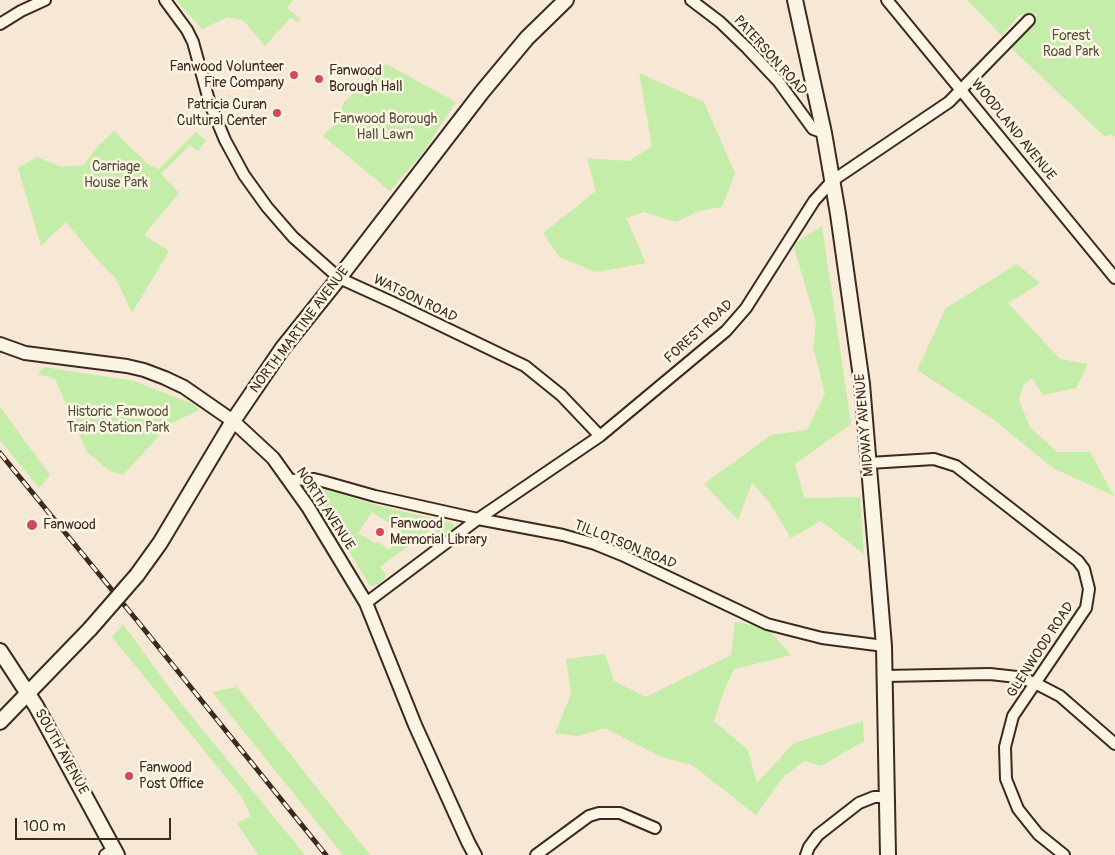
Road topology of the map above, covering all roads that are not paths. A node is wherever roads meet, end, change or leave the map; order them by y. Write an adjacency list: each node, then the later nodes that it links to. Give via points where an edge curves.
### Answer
1 (45, 0): 8 (street)
2 (165, 0): 12 (street, WATSON ROAD, via 190,34 210,104 244,175 293,237)
3 (566, 0): 12 (main road, NORTH MARTINE AVENUE, via 527,38 482,92)
4 (691, 0): 10 (street, PATERSON ROAD, via 747,48 778,82 812,129)
5 (796, 0): 10 (main road, MIDWAY AVENUE)
6 (888, 0): 9 (street, WOODLAND AVENUE)
7 (1029, 20): 9 (street, FOREST ROAD)
8 (0, 24)
9 (962, 89): 11 (street, FOREST ROAD, via 949,102); 13 (street, WOODLAND AVENUE)
10 (824, 133): 11 (main road, MIDWAY AVENUE)
11 (832, 181): 16 (street, FOREST ROAD, via 814,201 746,308 726,331); 17 (main road, MIDWAY AVENUE, via 857,340)
12 (339, 278): 15 (main road, NORTH MARTINE AVENUE, via 282,349); 16 (street, WATSON ROAD, via 524,366 561,395)
13 (1115, 278)
14 (0, 344): 15 (street, NORTH AVENUE, via 25,353 108,362 144,370 184,387)
15 (233, 421): 18 (street, NORTH AVENUE, via 273,458); 25 (main road, NORTH MARTINE AVENUE, bridge, via 160,544 137,575)
16 (600, 436): 19 (street, FOREST ROAD)
17 (869, 463): 21 (main road, MIDWAY AVENUE); 24 (street, GLENWOOD ROAD, via 934,459 956,466 1078,561 1088,579 1086,608)
18 (290, 480): 19 (street, TILLOTSON ROAD, via 314,479); 20 (street, NORTH AVENUE)
19 (478, 519): 20 (street, FOREST ROAD); 21 (street, TILLOTSON ROAD, via 594,544 767,624 822,638)
20 (366, 603): 31 (street, NORTH AVENUE, via 415,725)
21 (884, 646): 23 (main road, MIDWAY AVENUE)
22 (0, 651): 25 (main road, SOUTH AVENUE)
23 (884, 676): 24 (street, via 990,674); 28 (main road, MIDWAY AVENUE)
24 (1035, 683): 27 (street, via 1060,696); 35 (street, GLENWOOD ROAD, via 1009,726 1005,747 1006,779 1023,818)
25 (28, 692): 26 (main road, NORTH MARTINE AVENUE); 30 (main road, SOUTH AVENUE)
26 (0, 722)
27 (1115, 744)
28 (887, 796): 33 (street, via 859,802 818,835); 34 (main road, MIDWAY AVENUE)
29 (655, 828): 32 (street, via 620,813 599,813)
30 (112, 853)
31 (476, 855)
32 (536, 855)
33 (806, 855)
34 (888, 855)
35 (1064, 855)

